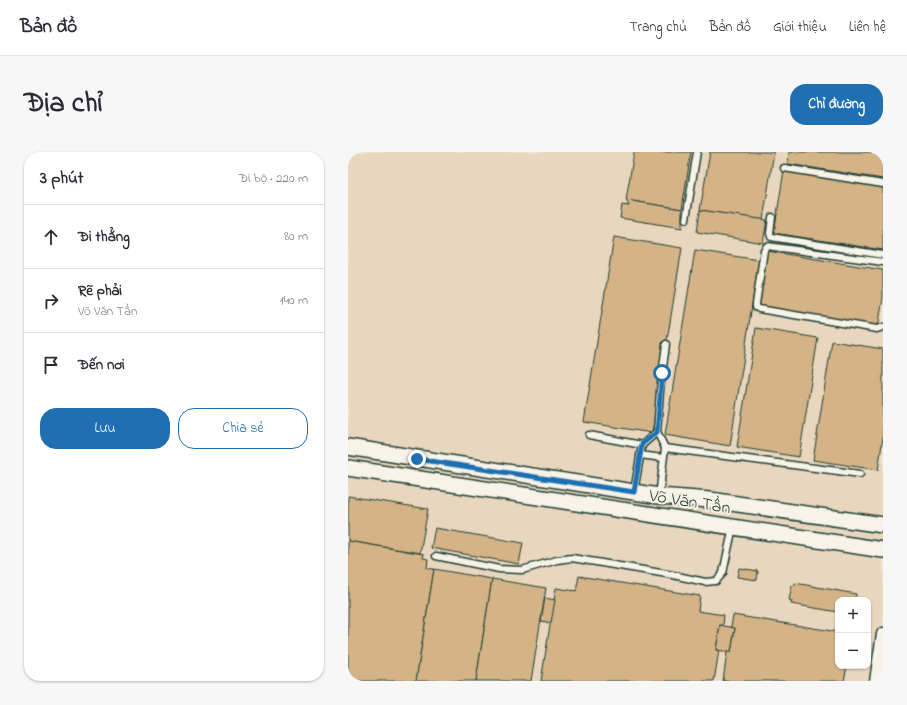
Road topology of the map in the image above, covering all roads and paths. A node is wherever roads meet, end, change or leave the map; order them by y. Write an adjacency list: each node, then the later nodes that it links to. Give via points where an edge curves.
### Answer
1 (696, 152): 5 (lane)
2 (784, 168): 3 (lane)
3 (883, 184)
4 (772, 217): 6 (lane, via 771,237)
5 (686, 219)
6 (883, 255)
7 (883, 262): 8 (lane, via 767,246 764,250 756,304 759,309 877,329)
8 (883, 327)
9 (666, 344): 10 (lane)
10 (657, 432): 12 (lane); 14 (lane)
11 (589, 435): 12 (lane)
12 (642, 444): 15 (lane)
13 (348, 447): 19 (street, Võ Văn Tần)
14 (665, 448): 16 (lane); 18 (lane)
15 (640, 454): 16 (lane); 19 (lane)
16 (663, 458): 20 (lane)
17 (348, 468): 22 (street, Võ Văn Tần)
18 (860, 474)
19 (634, 492): 20 (street, Võ Văn Tần)
20 (659, 496): 21 (street, Võ Văn Tần, via 710,500)
21 (883, 525)
22 (733, 527): 23 (street, Võ Văn Tần); 24 (lane, via 723,573 716,581 705,582 572,558 522,570 499,569)
23 (883, 550)
24 (436, 556)
25 (883, 634): 26 (street)
26 (878, 678)

